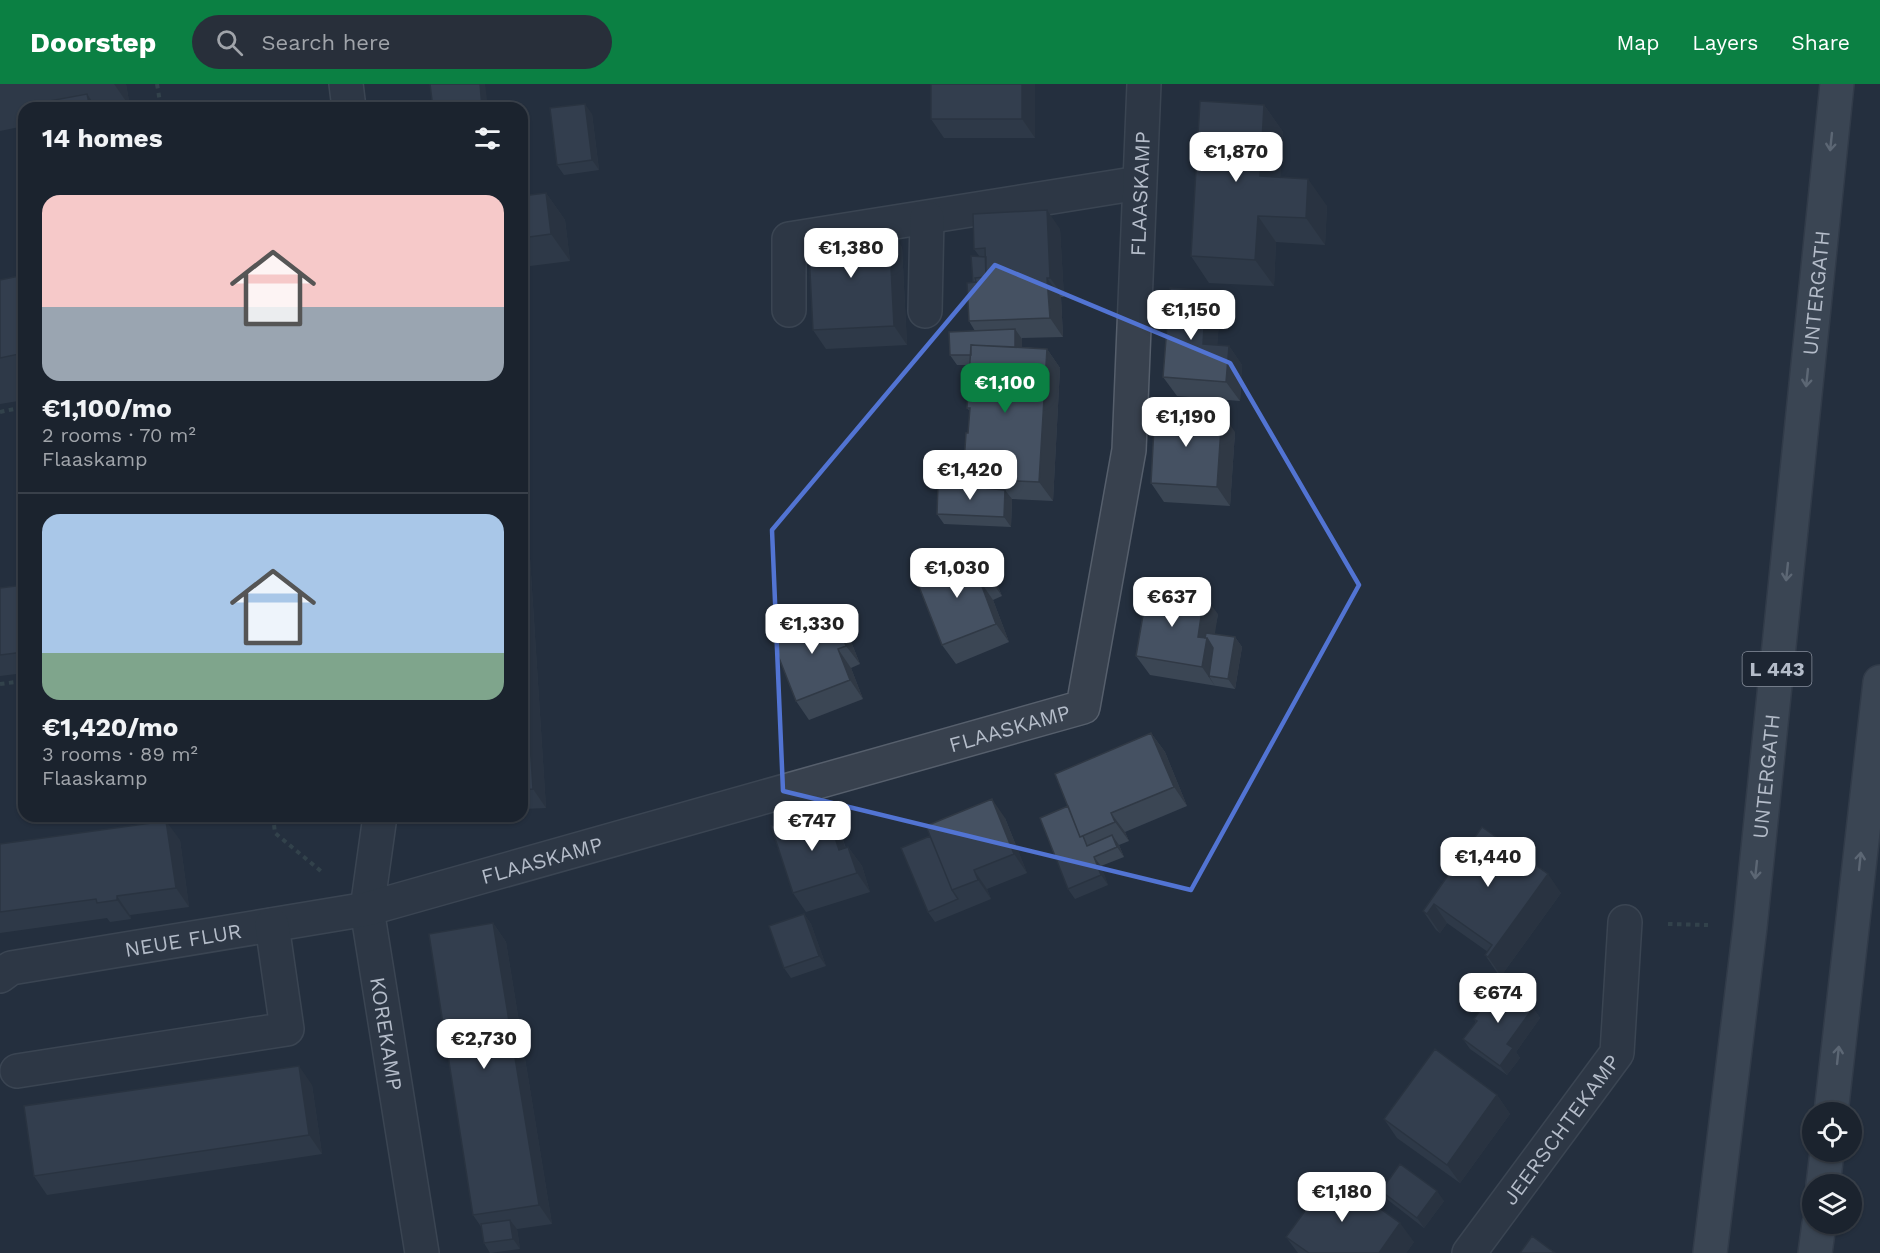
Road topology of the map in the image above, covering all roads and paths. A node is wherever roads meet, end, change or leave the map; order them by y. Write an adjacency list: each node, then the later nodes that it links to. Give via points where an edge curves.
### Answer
1 (157, 84): 5 (path)
2 (346, 84): 6 (street)
3 (1144, 84): 7 (street, FLAASKAMP)
4 (1838, 84): 21 (main road, UNTERGATH / L 443, one-way to 21)
5 (160, 102)
6 (348, 102)
7 (1139, 183): 8 (street); 18 (street, FLAASKAMP, via 1129,450 1083,707)
8 (927, 218): 9 (street, via 789,239); 10 (street)
9 (789, 310)
10 (925, 311)
11 (18, 409): 12 (path)
12 (0, 412)
13 (18, 682): 15 (path)
14 (1880, 682): 24 (main road, one-way to 14)
15 (0, 684)
16 (274, 822): 18 (path, via 275,833)
17 (379, 822): 18 (street, KOREKAMP)
18 (367, 909): 20 (street, NEUE FLUR); 26 (street, KOREKAMP)
19 (1625, 922): 21 (path); 27 (street, JEERSCHTEKAMP, via 1617,1053)
20 (272, 925): 22 (street, NEUE FLUR, via 11,968); 23 (street, via 287,1029)
21 (1750, 927): 28 (main road, UNTERGATH / L 443)
22 (0, 976)
23 (17, 1071)
24 (1832, 1102)
25 (1818, 1234): 29 (main road)
26 (423, 1253)
27 (1469, 1253)
28 (1710, 1253)
29 (1815, 1253)

